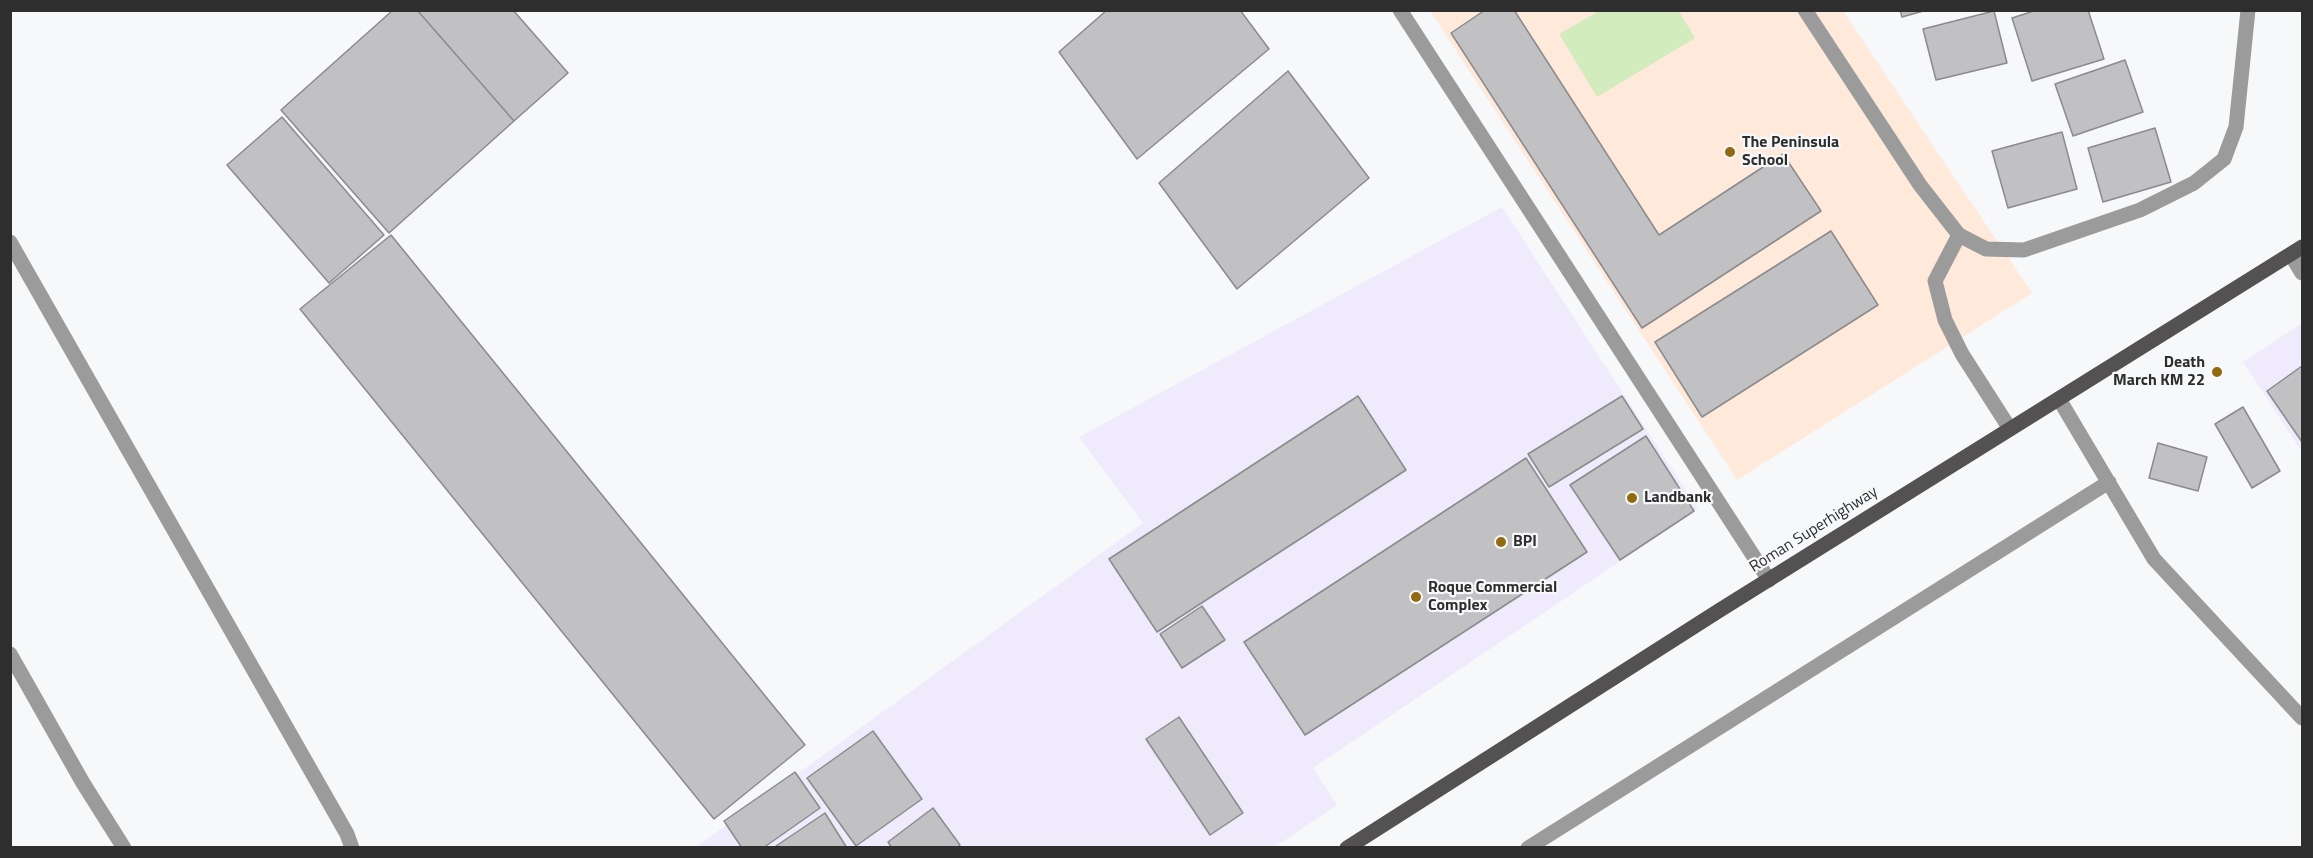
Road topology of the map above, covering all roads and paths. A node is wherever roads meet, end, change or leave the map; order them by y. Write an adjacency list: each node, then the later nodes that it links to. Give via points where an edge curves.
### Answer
1 (1400, 10): 11 (street)
2 (1805, 10): 4 (street, via 1920,185)
3 (2248, 10): 4 (street, via 2236,127 2224,159 2194,183 2140,210 2024,250 1986,249)
4 (1959, 235): 9 (street, via 1935,281 1937,291 1945,320 1962,354)
5 (10, 242): 15 (street)
6 (2297, 251): 7 (street); 8 (main road, Roman Superhighway)
7 (2302, 273)
8 (2059, 399): 9 (main road, Roman Superhighway); 10 (street)
9 (2010, 429): 11 (main road, Roman Superhighway)
10 (2109, 482): 13 (street, via 2154,559); 17 (street)
11 (1769, 580): 16 (main road, Roman Superhighway)
12 (10, 654): 14 (street)
13 (2302, 718)
14 (124, 848)
15 (352, 848)
16 (1347, 848)
17 (1528, 848)

